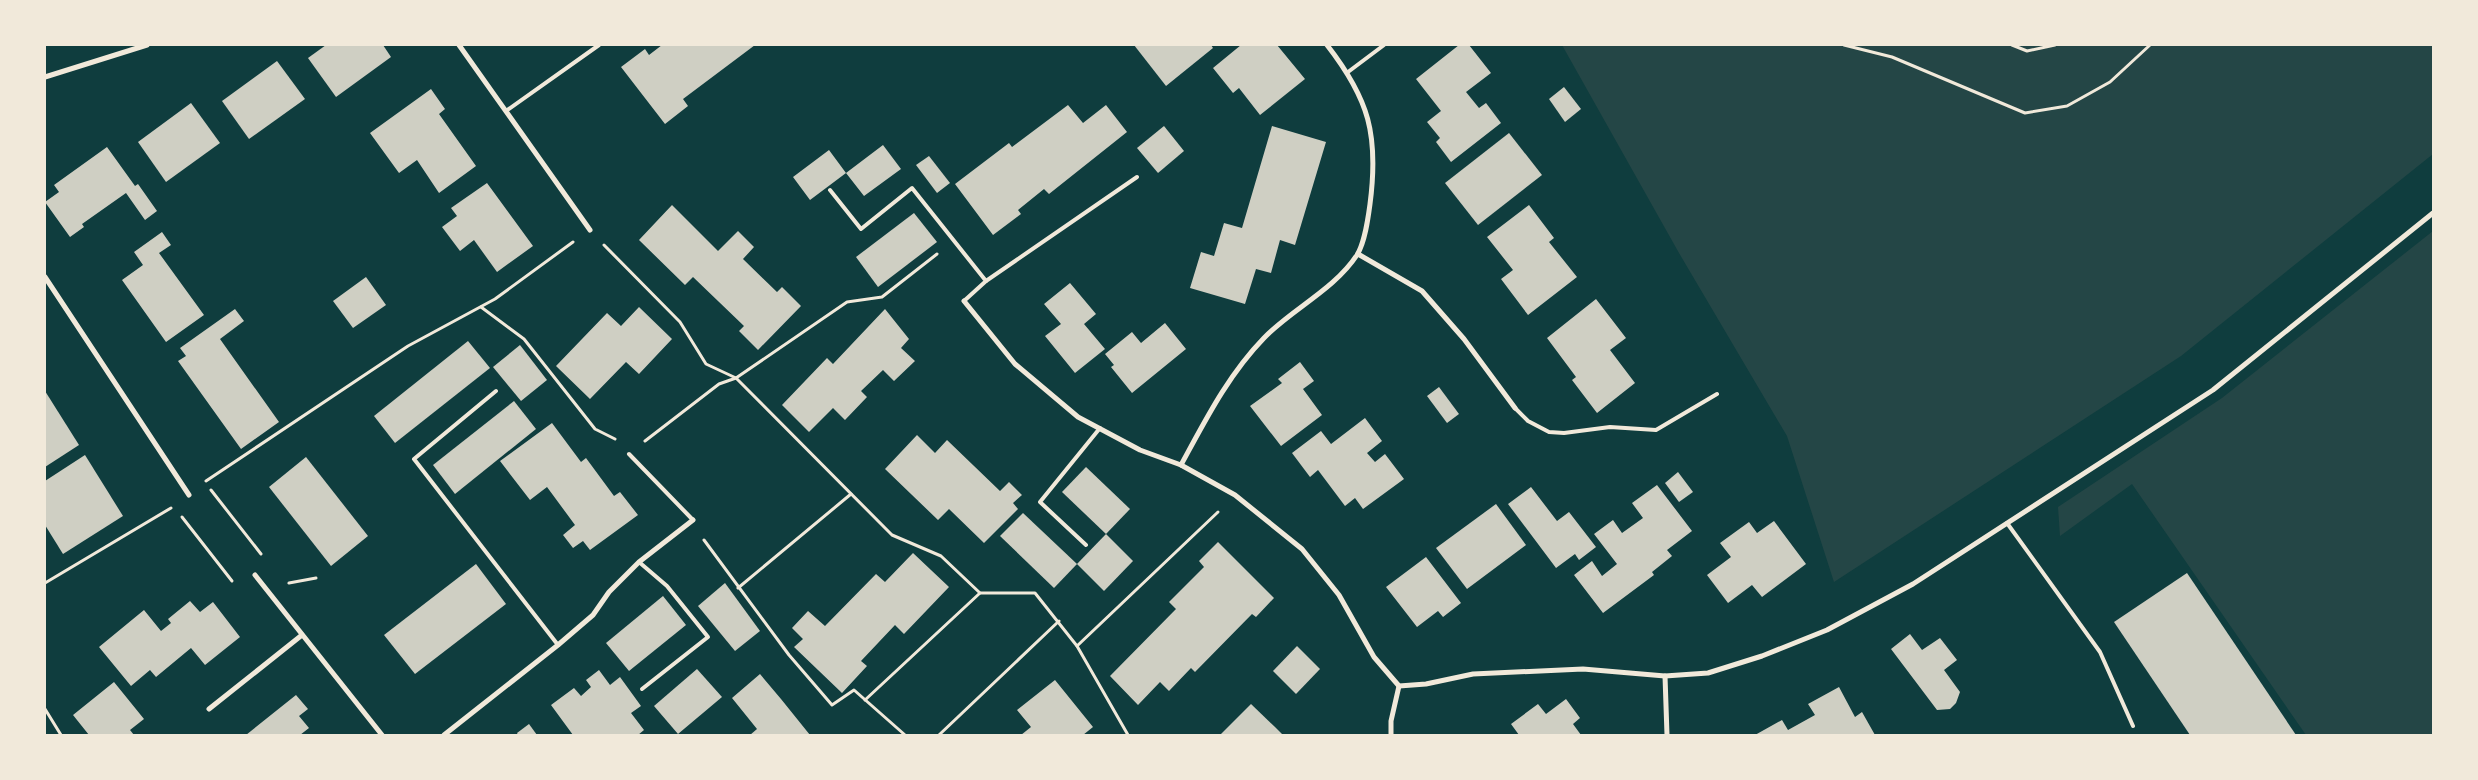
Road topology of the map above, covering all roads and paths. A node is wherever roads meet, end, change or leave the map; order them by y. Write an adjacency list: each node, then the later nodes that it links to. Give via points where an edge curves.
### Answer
1 (147, 45): 11 (street)
2 (459, 45): 12 (street)
3 (599, 45): 12 (lane)
4 (1327, 45): 10 (street)
5 (1384, 45): 10 (lane)
6 (1844, 45): 9 (path, via 1892,58 2025,113 2067,106 2110,82)
7 (2012, 45): 8 (path, via 2027,51)
8 (2055, 45)
9 (2150, 45)
10 (1348, 72): 18 (street, via 1362,99 1374,164 1368,221)
11 (45, 77)
12 (506, 111): 16 (street)
13 (1137, 177): 20 (lane)
14 (830, 190): 17 (lane, via 861,229 912,188)
15 (2433, 213): 38 (street, via 2213,390)
16 (590, 230): 22 (path); 23 (path, via 680,322 706,364)
17 (954, 240): 20 (lane); 23 (path, via 882,297 847,302)
18 (1358, 254): 26 (street, via 1422,292 1464,339); 29 (street, via 1337,277 1264,338 1213,406)
19 (45, 277): 32 (street)
20 (986, 281): 21 (lane)
21 (964, 301): 27 (street, via 1015,364 1078,416)
22 (481, 307): 28 (path, via 524,338 595,429 617,440); 30 (path, via 408,346)
23 (736, 378): 28 (path, via 719,384); 33 (path)
24 (496, 391): 51 (lane, via 414,459)
25 (1717, 394): 26 (lane, via 1656,430 1610,427 1592,431 1549,432 1528,421)
26 (1515, 408)
27 (1100, 428): 29 (street, via 1140,450); 39 (lane, via 1040,502)
28 (629, 454): 37 (lane)
29 (1181, 465): 34 (street)
30 (205, 482)
31 (211, 490): 40 (path)
32 (189, 494)
33 (851, 494): 46 (path); 48 (path, via 892,535 941,556)
34 (1235, 495): 52 (path); 54 (street, via 1302,549 1339,595 1374,657)
35 (174, 506): 45 (path)
36 (180, 514): 47 (path)
37 (693, 520): 41 (street); 46 (path)
38 (2008, 523): 53 (street, via 1914,584 1827,630 1708,673); 59 (lane, via 2100,652)
39 (1086, 544)
40 (264, 556)
41 (639, 562): 51 (street, via 609,592 593,615); 55 (lane, via 667,586 708,636)
42 (255, 575): 50 (street)
43 (316, 578): 44 (path, via 290,583)
44 (283, 580)
45 (45, 583)
46 (738, 588): 56 (path, via 832,705 854,690)
47 (238, 589)
48 (980, 593): 49 (path, via 1035,593); 56 (path)
49 (1059, 621): 52 (path); 64 (path)
50 (302, 635): 58 (street); 61 (street)
51 (558, 646): 62 (street)
52 (1077, 646): 65 (path)
53 (1665, 676): 54 (street, via 1584,669 1473,674); 67 (street)
54 (1399, 686): 66 (street)
55 (642, 688)
56 (865, 700): 63 (path)
57 (45, 709): 60 (path)
58 (209, 709)
59 (2133, 726)
60 (61, 735)
61 (382, 735)
62 (444, 735)
63 (905, 735)
64 (939, 735)
65 (1128, 735)
66 (1391, 735)
67 (1667, 735)

